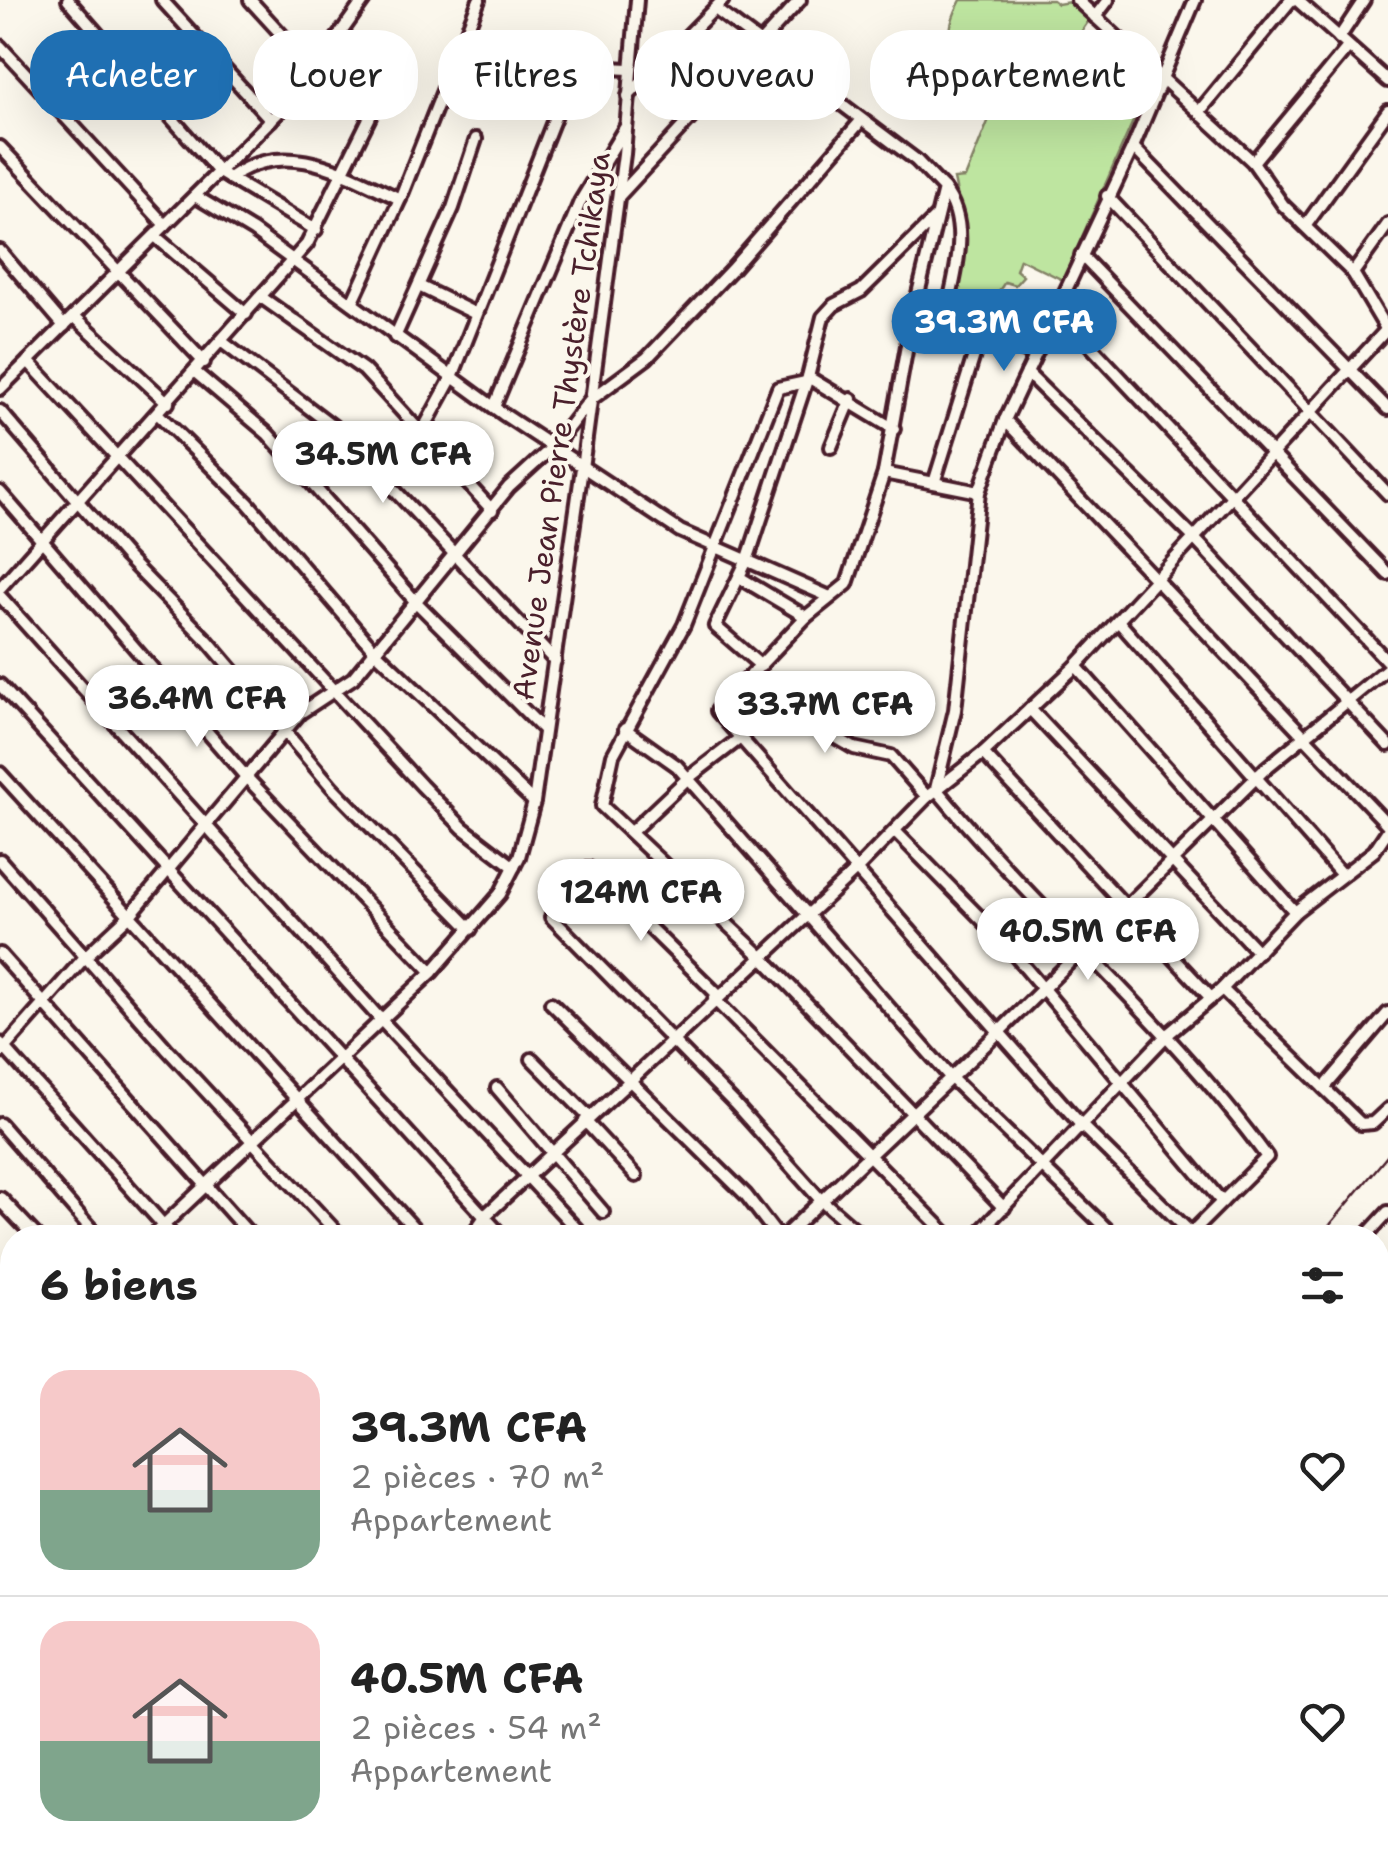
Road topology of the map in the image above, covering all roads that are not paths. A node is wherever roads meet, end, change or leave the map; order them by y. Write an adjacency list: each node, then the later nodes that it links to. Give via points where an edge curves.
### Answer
1 (68, 0): 42 (street)
2 (162, 0): 27 (street)
3 (250, 0): 15 (street)
4 (479, 0): 47 (street)
5 (637, 0): 22 (street, Avenue Jean Pierre Thystère Tchikaya)
6 (800, 0): 18 (street)
7 (1077, 0): 14 (street)
8 (1108, 0): 14 (street)
9 (1195, 0): 23 (street)
10 (1294, 0): 20 (street); 29 (street)
11 (1364, 0): 20 (street)
12 (362, 1): 16 (street)
13 (719, 4): 17 (street); 26 (street)
14 (1095, 17): 19 (street)
15 (277, 30)
16 (343, 30)
17 (749, 30)
18 (772, 30)
19 (1109, 30)
20 (1344, 43): 25 (street); 40 (street)
21 (0, 46): 50 (street)
22 (629, 68): 26 (street, Avenue Jean Pierre Thystère Tchikaya); 64 (street, via 588,67 572,74)
23 (1162, 72)
24 (1162, 78): 29 (street)
25 (1388, 81)
26 (628, 97): 36 (street, Avenue Jean Pierre Thystère Tchikaya)
27 (253, 100)
28 (1388, 111): 51 (street)
29 (1199, 112): 40 (street)
30 (850, 114): 35 (street)
31 (271, 120): 42 (street)
32 (370, 120): 41 (street)
33 (689, 120): 46 (street)
34 (1143, 120): 39 (street)
35 (860, 122): 43 (street, via 916,160); 85 (street, via 647,358)
36 (626, 126): 46 (street, Avenue Jean Pierre Thystère Tchikaya); 87 (street, via 580,202)
37 (476, 139): 59 (street)
38 (0, 147): 57 (street)
39 (1132, 147): 45 (street); 77 (street)
40 (1252, 162): 51 (street, via 1264,184)
41 (345, 173): 42 (street, via 286,158); 47 (street); 52 (street)
42 (224, 175): 44 (street); 52 (street)
43 (944, 189): 48 (street); 68 (street, via 959,214 960,238)
44 (196, 196): 50 (street); 56 (street)
45 (1107, 196): 55 (street); 91 (street)
46 (618, 197): 85 (street, Avenue Jean Pierre Thystère Tchikaya)
47 (400, 199): 61 (street)
48 (937, 215): 66 (street); 82 (street, via 874,280 822,317)
49 (1388, 224): 58 (street)
50 (166, 225): 53 (street)
51 (1306, 225): 58 (street)
52 (316, 230): 56 (street)
53 (155, 236): 57 (street); 63 (street)
54 (0, 251): 67 (street)
55 (1082, 255): 62 (street); 97 (street)
56 (292, 262): 60 (street); 61 (street)
57 (118, 272): 65 (street); 75 (street)
58 (1352, 272): 69 (street)
59 (420, 287): 64 (street); 71 (street)
60 (261, 296): 63 (street); 94 (street, via 364,370)
61 (352, 303): 71 (street)
62 (1056, 309): 73 (street); 105 (street)
63 (246, 314): 72 (street)
64 (476, 314): 81 (street)
65 (74, 316): 67 (street); 86 (street)
66 (912, 318): 68 (street); 93 (street)
67 (64, 326): 74 (street)
68 (944, 326): 70 (street)
69 (1387, 330): 77 (street)
70 (980, 334): 73 (street); 101 (street)
71 (396, 336): 81 (street)
72 (220, 341): 75 (street); 111 (street, via 338,430)
73 (1035, 355): 79 (street)
74 (28, 361): 80 (street); 98 (street)
75 (204, 362): 78 (street)
76 (0, 366): 80 (street)
77 (1350, 369): 88 (street); 91 (street)
78 (195, 372): 86 (street); 118 (street, via 268,434)
79 (1027, 373): 92 (street); 108 (street)
80 (12, 377): 83 (street)
81 (452, 377): 87 (street); 94 (street)
82 (807, 380): 84 (street); 110 (street, via 778,388); 112 (street)
83 (0, 389)
84 (851, 399): 93 (street); 96 (street)
85 (589, 401): 95 (street); 99 (street, Avenue Jean Pierre Thystère Tchikaya)
86 (168, 403): 90 (street)
87 (494, 407): 95 (street)
88 (1388, 409)
89 (0, 411): 106 (street)
90 (158, 414): 98 (street); 121 (street, via 248,503)
91 (1312, 414): 97 (street); 104 (street)
92 (1005, 420): 103 (street); 115 (street)
93 (894, 428): 100 (street)
94 (422, 432): 107 (street)
95 (554, 445): 99 (street); 107 (street)
96 (830, 447)
97 (1273, 455): 105 (street); 113 (street)
98 (117, 459): 106 (street); 128 (street)
99 (582, 468): 110 (street, via 680,531); 122 (street, Avenue Jean Pierre Thystère Tchikaya)
100 (884, 473): 101 (street); 117 (street, via 848,584)
101 (934, 483): 103 (street)
102 (0, 492): 109 (street)
103 (979, 492): 142 (street, via 955,710)
104 (1388, 494)
105 (1235, 495): 108 (street); 125 (street)
106 (78, 504): 109 (street); 133 (street)
107 (492, 510): 111 (street)
108 (1192, 536): 115 (street); 129 (street)
109 (44, 537): 116 (street); 140 (street)
110 (719, 546): 112 (street); 131 (street)
111 (457, 554): 118 (street); 122 (street)
112 (748, 558): 114 (street); 117 (street)
113 (1388, 574)
114 (739, 578): 119 (street); 123 (street, via 715,630)
115 (1155, 580): 120 (street); 134 (street)
116 (0, 592): 145 (street)
117 (830, 597): 119 (street)
118 (415, 601): 121 (street); 132 (street)
119 (806, 618): 123 (street)
120 (1118, 622): 124 (street); 139 (street)
121 (374, 650): 128 (street); 143 (street)
122 (554, 660): 132 (street, Avenue Jean Pierre Thystère Tchikaya)
123 (761, 666): 126 (street)
124 (1076, 666): 130 (street); 144 (street)
125 (1388, 666): 129 (street)
126 (746, 684): 135 (street, via 717,711); 142 (street, via 854,748 891,756)
127 (0, 685): 153 (street)
128 (336, 693): 133 (street, via 300,713); 151 (street, via 464,828)
129 (1346, 698): 134 (street); 136 (street)
130 (1030, 708): 137 (street); 150 (street)
131 (625, 729): 141 (street); 148 (street, via 602,806)
132 (544, 730): 143 (street, Avenue Jean Pierre Thystère Tchikaya)
133 (284, 731): 140 (street); 161 (street)
134 (1302, 736): 139 (street); 146 (street)
135 (739, 739): 141 (street); 154 (street)
136 (1388, 745)
137 (983, 753): 142 (street); 156 (street)
138 (0, 773): 158 (street)
139 (1256, 776): 144 (street); 155 (street)
140 (247, 778): 145 (street); 167 (street)
141 (687, 778): 148 (street); 159 (street)
142 (932, 793): 147 (street); 162 (street)
143 (534, 802): 151 (street, Avenue Jean Pierre Thystère Tchikaya)
144 (1214, 817): 150 (street); 157 (street)
145 (207, 827): 153 (street); 175 (street)
146 (1388, 828): 155 (street, via 1374,852)
147 (895, 830): 154 (street); 169 (street, via 1002,940)
148 (631, 832): 165 (street)
149 (0, 860): 166 (street)
150 (1173, 860): 156 (street); 163 (street)
151 (517, 862): 161 (street)
152 (589, 868): 170 (street)
153 (169, 869): 158 (street); 180 (street)
154 (856, 870): 159 (street); 176 (street)
155 (1342, 874): 157 (street)
156 (1128, 905): 162 (street); 171 (street)
157 (1296, 912): 163 (street)
158 (131, 914): 166 (street); 187 (street)
159 (808, 914): 165 (street); 182 (street)
160 (551, 917): 178 (street)
161 (470, 930): 167 (street)
162 (1084, 949): 169 (street); 177 (street)
163 (1258, 952): 168 (street)
164 (0, 954): 173 (street)
165 (761, 956): 170 (street); 189 (street)
166 (85, 957): 173 (street); 193 (street)
167 (432, 972): 175 (street)
168 (1222, 989): 171 (street); 186 (street)
169 (1040, 991): 176 (street); 184 (street)
170 (716, 997): 178 (street); 195 (street)
171 (1211, 998): 177 (street)
172 (551, 1002): 183 (street)
173 (45, 1004): 179 (street); 199 (street)
174 (1388, 1013): 186 (street)
175 (381, 1020): 180 (street); 197 (street)
176 (999, 1032): 182 (street); 192 (street)
177 (1167, 1035): 184 (street); 202 (street, via 1267,1157)
178 (672, 1039): 183 (street); 200 (street)
179 (2, 1048): 208 (street)
180 (340, 1058): 187 (street); 205 (street)
181 (532, 1059): 190 (street)
182 (950, 1077): 189 (street); 196 (street)
183 (630, 1078): 190 (street); 216 (street)
184 (1125, 1081): 192 (street); 202 (street)
185 (497, 1088): 194 (street)
186 (1324, 1088): 188 (street, via 1361,1124)
187 (297, 1100): 193 (street); 212 (street)
188 (1388, 1109)
189 (910, 1114): 195 (street); 203 (street)
190 (587, 1119): 194 (street); 198 (street)
191 (0, 1124): 207 (street)
192 (1082, 1126): 196 (street); 222 (street)
193 (252, 1143): 199 (street); 211 (street)
194 (554, 1150): 197 (street); 204 (street)
195 (868, 1154): 200 (street); 219 (street)
196 (1042, 1168): 203 (street); 221 (street)
197 (527, 1176): 205 (street); 215 (street)
198 (636, 1176)
199 (206, 1188): 209 (street); 210 (street)
200 (819, 1198): 217 (street); 218 (street)
201 (0, 1199): 206 (street)
202 (1222, 1202): 223 (street)
203 (1004, 1208): 220 (street)
204 (603, 1212)
205 (486, 1215): 213 (street); 214 (street)
206 (25, 1225)
207 (89, 1225)
208 (163, 1225)
209 (165, 1225)
210 (241, 1225)
211 (330, 1225)
212 (411, 1225)
213 (479, 1225)
214 (494, 1225)
215 (573, 1225)
216 (769, 1225)
217 (793, 1225)
218 (850, 1225)
219 (937, 1225)
220 (987, 1225)
221 (1102, 1225)
222 (1180, 1225)
223 (1201, 1225)

